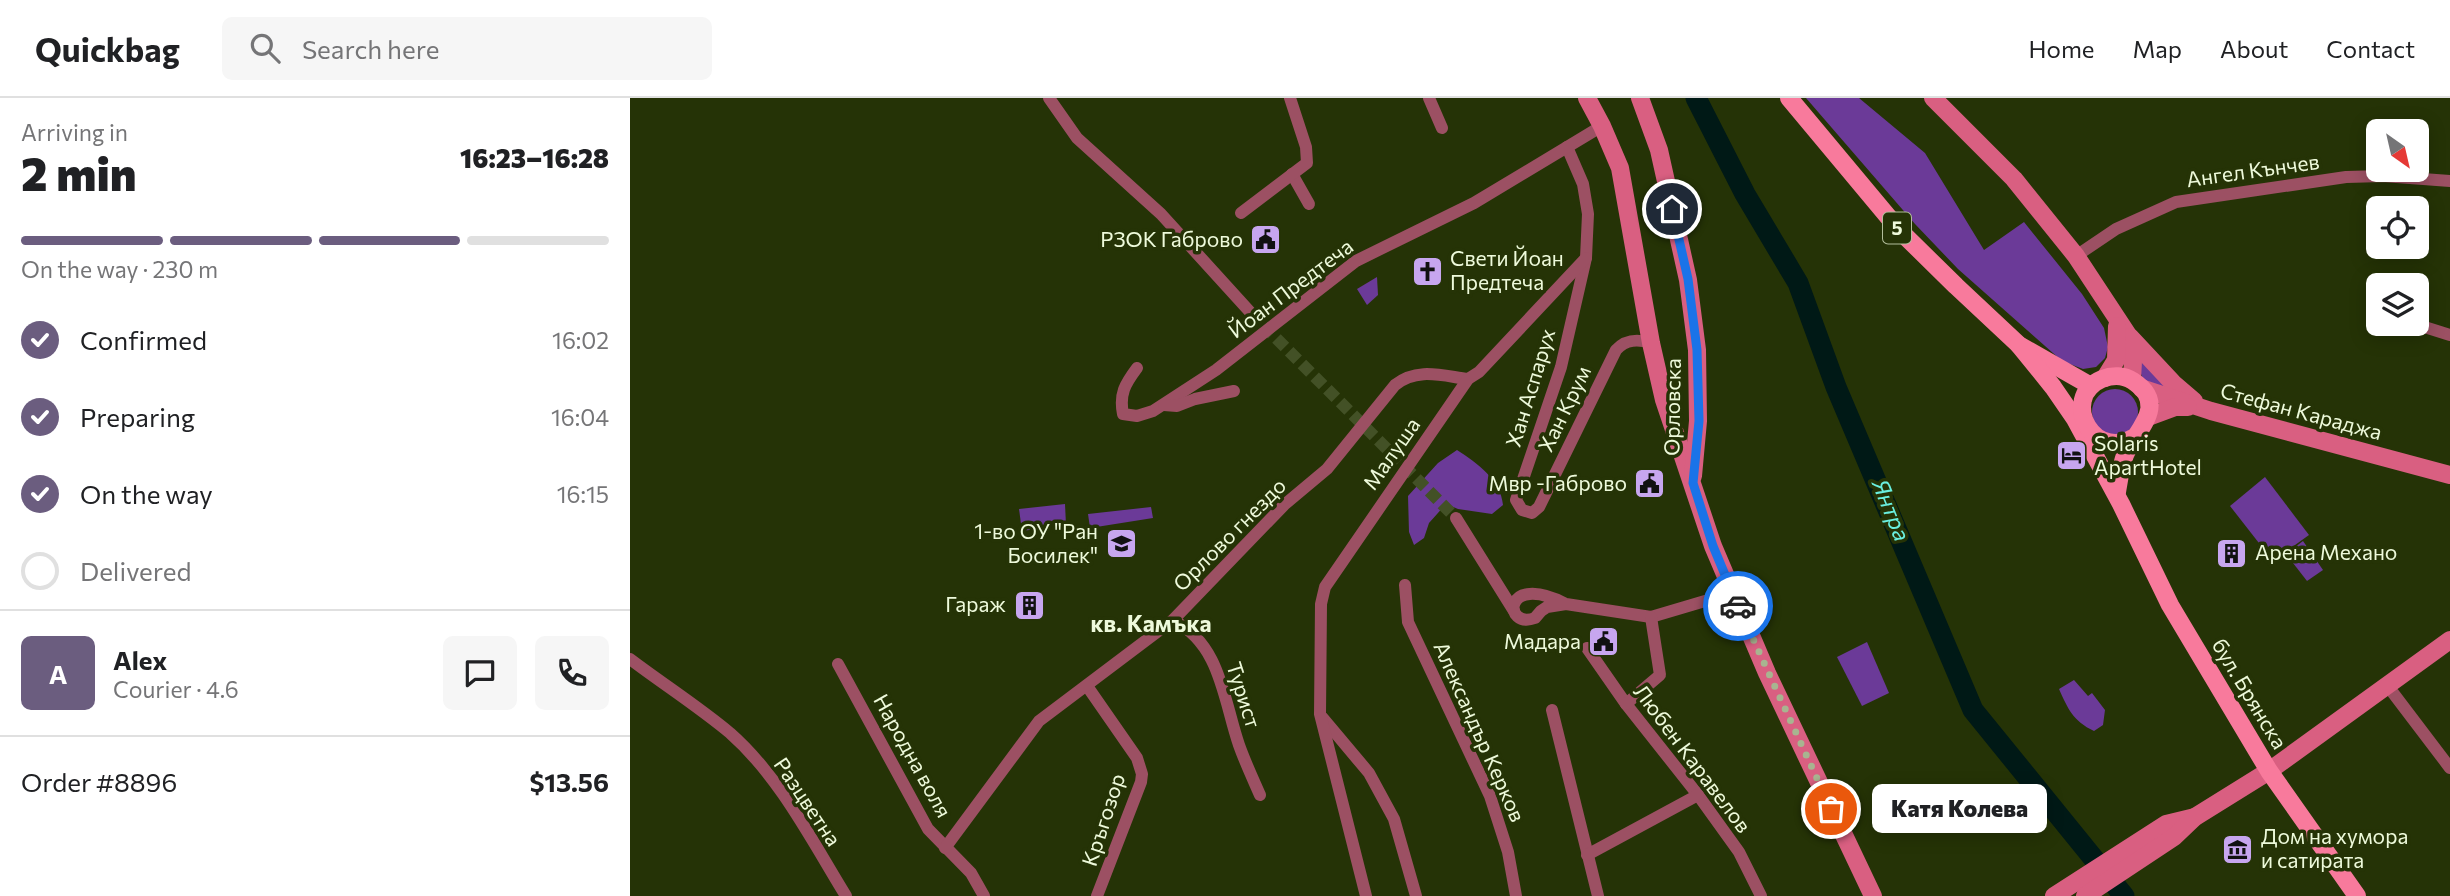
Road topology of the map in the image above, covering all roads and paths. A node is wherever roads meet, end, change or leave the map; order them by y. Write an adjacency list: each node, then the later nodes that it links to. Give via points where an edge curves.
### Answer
1 (1049, 98): 17 (street, via 1077,138 1161,214)
2 (1290, 98): 11 (street, via 1307,163)
3 (1429, 98): 9 (street)
4 (1587, 98): 8 (street)
5 (1640, 98): 33 (street, Орловска, via 1659,150 1688,279)
6 (1789, 98): 23 (main road, бул. Брянска / 5, via 1900,231)
7 (1933, 98): 15 (street, via 2014,179)
8 (1602, 126): 10 (street, Йоан Предтеча); 22 (street, via 1620,168)
9 (1442, 128)
10 (1567, 147): 16 (street, Хан Аспарух, via 1583,184 1588,214); 30 (street, Йоан Предтеча, via 1474,203 1356,261)
11 (1292, 174): 13 (street); 14 (street)
12 (2450, 181): 15 (street, Ангел Кънчев, via 2346,177 2176,202 2116,229)
13 (1310, 204)
14 (1241, 214)
15 (2076, 256): 18 (street)
16 (1586, 258): 26 (street, Малуша); 40 (street, Хан Аспарух, via 1561,366 1517,500)
17 (1251, 313)
18 (2117, 320): 20 (street); 27 (street, via 2116,360)
19 (2429, 328): 21 (street)
20 (2128, 335): 28 (street); 31 (street)
21 (2450, 335)
22 (1651, 343): 35 (street); 40 (street, Хан Крум, via 1637,339 1616,351 1539,507)
23 (2019, 345): 24 (main road, бул. Брянска / 5); 39 (main road, бул. Брянска / 5, via 2075,419)
24 (2038, 358): 27 (main road, 5); 32 (main road)
25 (1137, 368): 30 (street, Йоан Предтеча, via 1121,395 1123,414 1137,416)
26 (1468, 379): 50 (street, Орлово гнездо, via 1430,373 1402,379 1327,469 1284,505); 59 (street, Малуша, via 1325,587)
27 (2098, 382): 28 (main road, 5, via 2123,377); 32 (main road, via 2083,400)
28 (2137, 384): 31 (street, Стефан Караджа); 34 (main road, via 2148,402)
29 (1234, 391): 30 (street, via 1177,406)
30 (1164, 405)
31 (2202, 408): 34 (street, via 2175,407); 37 (street, Стефан Караджа)
32 (2082, 416): 36 (main road)
33 (1699, 421): 35 (street); 38 (street, Орловска)
34 (2144, 425): 36 (main road, via 2119,443 2104,441); 39 (main road, via 2125,454)
35 (1674, 429): 38 (street)
36 (2091, 432): 39 (main road)
37 (2450, 475)
38 (1693, 483): 44 (street, Орловска)
39 (2119, 498): 61 (main road, бул. Брянска / 5, via 2170,605)
40 (1527, 512)
41 (1456, 518): 42 (street)
42 (1491, 572): 45 (street); 47 (street)
43 (1405, 585): 73 (street, Александър Керков, via 1408,622 1490,796)
44 (1732, 593): 49 (street); 76 (street, Орловска)
45 (1528, 594): 46 (street); 47 (street, via 1515,600); 48 (street, via 1540,601)
46 (1569, 604): 48 (street, via 1553,604); 49 (street)
47 (1514, 611): 48 (street, via 1525,621)
48 (1541, 611)
49 (1651, 617): 57 (street, via 1660,675)
50 (1173, 620): 56 (street, Орлово гнездо); 63 (street, Турист, via 1189,628 1211,657)
51 (2450, 640): 55 (street)
52 (1587, 648): 57 (street, Любен Каравелов)
53 (630, 659): 68 (street, Разцветна, via 731,734 777,785)
54 (838, 664): 65 (street, Народна воля, via 928,829)
55 (2387, 685): 60 (street); 61 (street)
56 (1087, 686): 65 (street, Орлово гнездо, via 1040,721); 70 (street, Кръгозор, via 1137,758 1142,774)
57 (1626, 704): 62 (street, Любен Каравелов)
58 (1552, 710): 66 (street)
59 (1320, 714): 71 (street, Малуша); 72 (street, via 1369,773 1394,819)
60 (2450, 768)
61 (2269, 771): 64 (street); 78 (main road, бул. Брянска / 5)
62 (1698, 794): 66 (street); 75 (street, Любен Каравелов, via 1739,852)
63 (1260, 795)
64 (2149, 844): 67 (street); 77 (street)
65 (945, 848): 69 (street, Народна воля, via 971,873)
66 (1587, 855): 74 (street)
67 (2061, 892)
68 (846, 896)
69 (984, 896)
70 (1097, 896)
71 (1366, 896)
72 (1416, 896)
73 (1516, 896)
74 (1598, 896)
75 (1761, 896)
76 (1873, 896)
77 (2085, 896)
78 (2357, 896)

